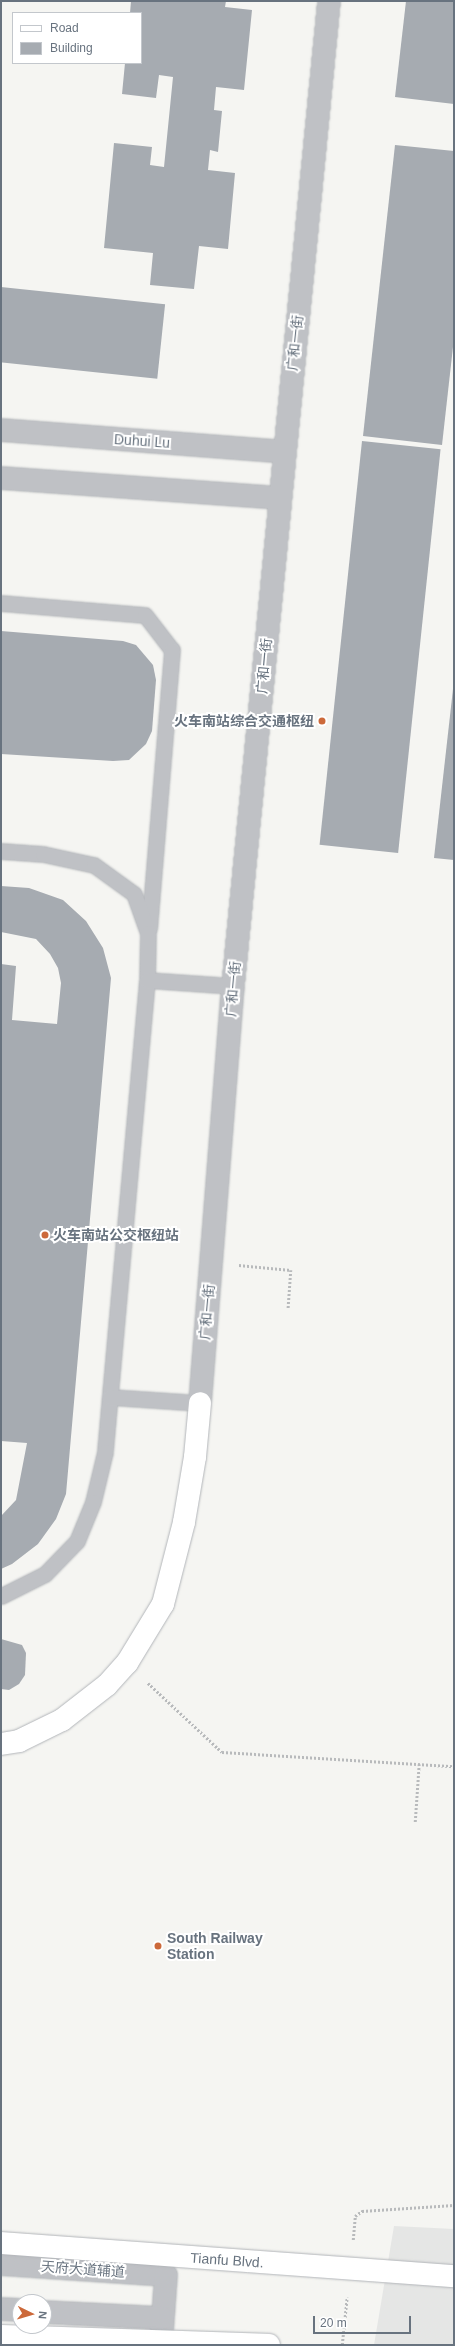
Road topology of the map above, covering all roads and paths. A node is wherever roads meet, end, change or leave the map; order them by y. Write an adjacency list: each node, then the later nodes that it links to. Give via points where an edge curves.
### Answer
1 (329, 1): 3 (street, 广和一街)
2 (1, 430): 3 (street, Duhui Lu)
3 (284, 452): 5 (street, 广和一街)
4 (1, 478): 5 (street)
5 (280, 498): 10 (street, 广和一街)
6 (1, 603): 8 (lane, via 145,615 172,650)
7 (1, 851): 8 (lane, via 43,854 94,865 134,894)
8 (148, 933): 9 (lane)
9 (148, 980): 10 (lane); 13 (lane)
10 (233, 986): 11 (street, 广和一街)
11 (211, 1263): 12 (path, via 292,1270); 14 (street, 广和一街)
12 (288, 1309)
13 (110, 1397): 14 (lane); 15 (lane, via 104,1452 93,1502 77,1540 45,1574)
14 (200, 1403): 16 (main road, via 195,1456 184,1522 163,1604)
15 (1, 1596)
16 (127, 1663): 17 (main road, via 107,1685 62,1720 19,1741); 18 (path, via 222,1752)
17 (1, 1744)
18 (419, 1764): 19 (path); 20 (path)
19 (454, 1766)
20 (415, 1822)
21 (1, 2243): 23 (main road, Tianfu Blvd., bridge)
22 (1, 2264): 27 (street, 天府大道辅道, via 166,2274)
23 (454, 2276)
24 (1, 2309): 25 (street)
25 (12, 2310)
26 (52, 2312): 27 (street)
27 (162, 2318): 29 (street)
28 (1, 2336): 30 (main road, bridge)
29 (161, 2345)
30 (269, 2345)

